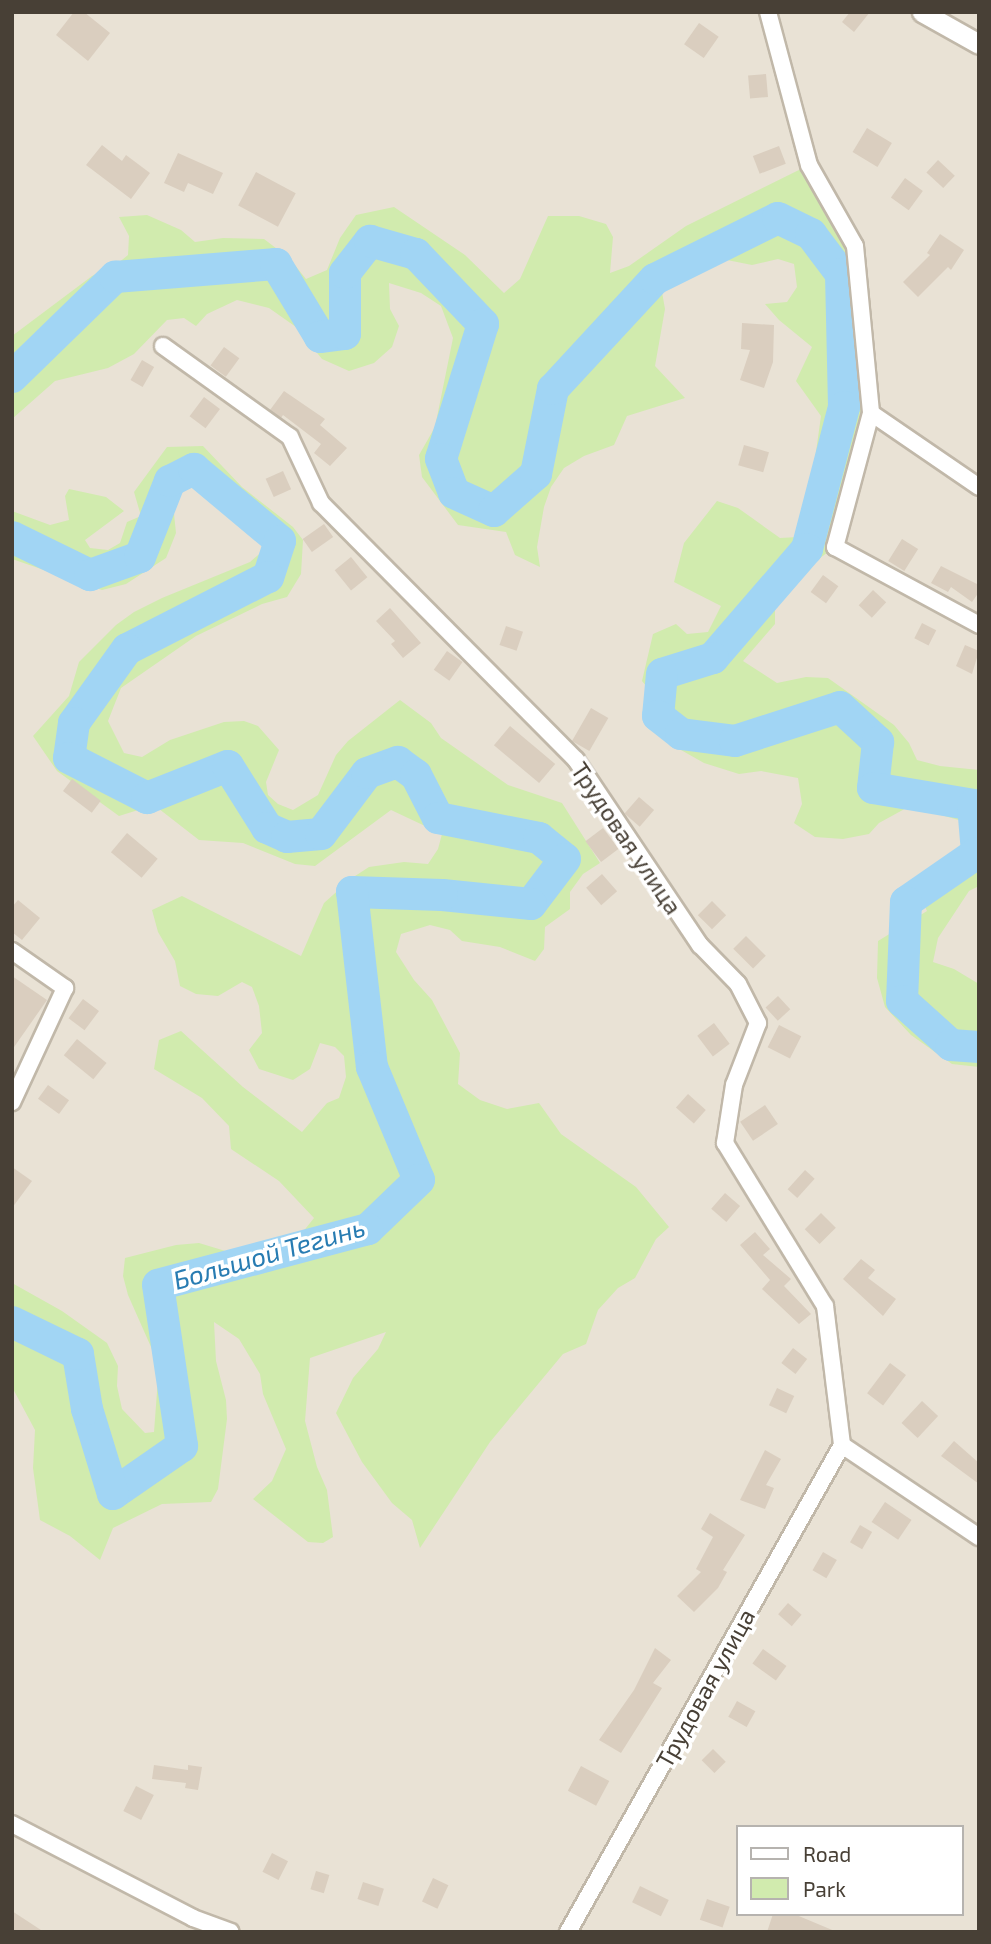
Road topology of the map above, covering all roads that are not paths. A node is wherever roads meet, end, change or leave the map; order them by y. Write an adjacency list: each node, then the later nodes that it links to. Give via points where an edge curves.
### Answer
1 (768, 12): 5 (street, via 809,165 855,246)
2 (922, 12): 3 (street)
3 (979, 44)
4 (163, 346): 10 (street, Трудовая улица, via 290,437 321,503 576,760 700,945 738,984 758,1023 734,1085 725,1143 825,1306)
5 (871, 413): 6 (street); 7 (street, via 835,547)
6 (979, 487)
7 (979, 625)
8 (12, 951): 9 (street, via 65,988)
9 (12, 1102)
10 (842, 1445): 11 (street); 14 (street, Трудовая улица)
11 (979, 1537)
12 (12, 1824): 13 (street, via 193,1918)
13 (231, 1932)
14 (568, 1932)

